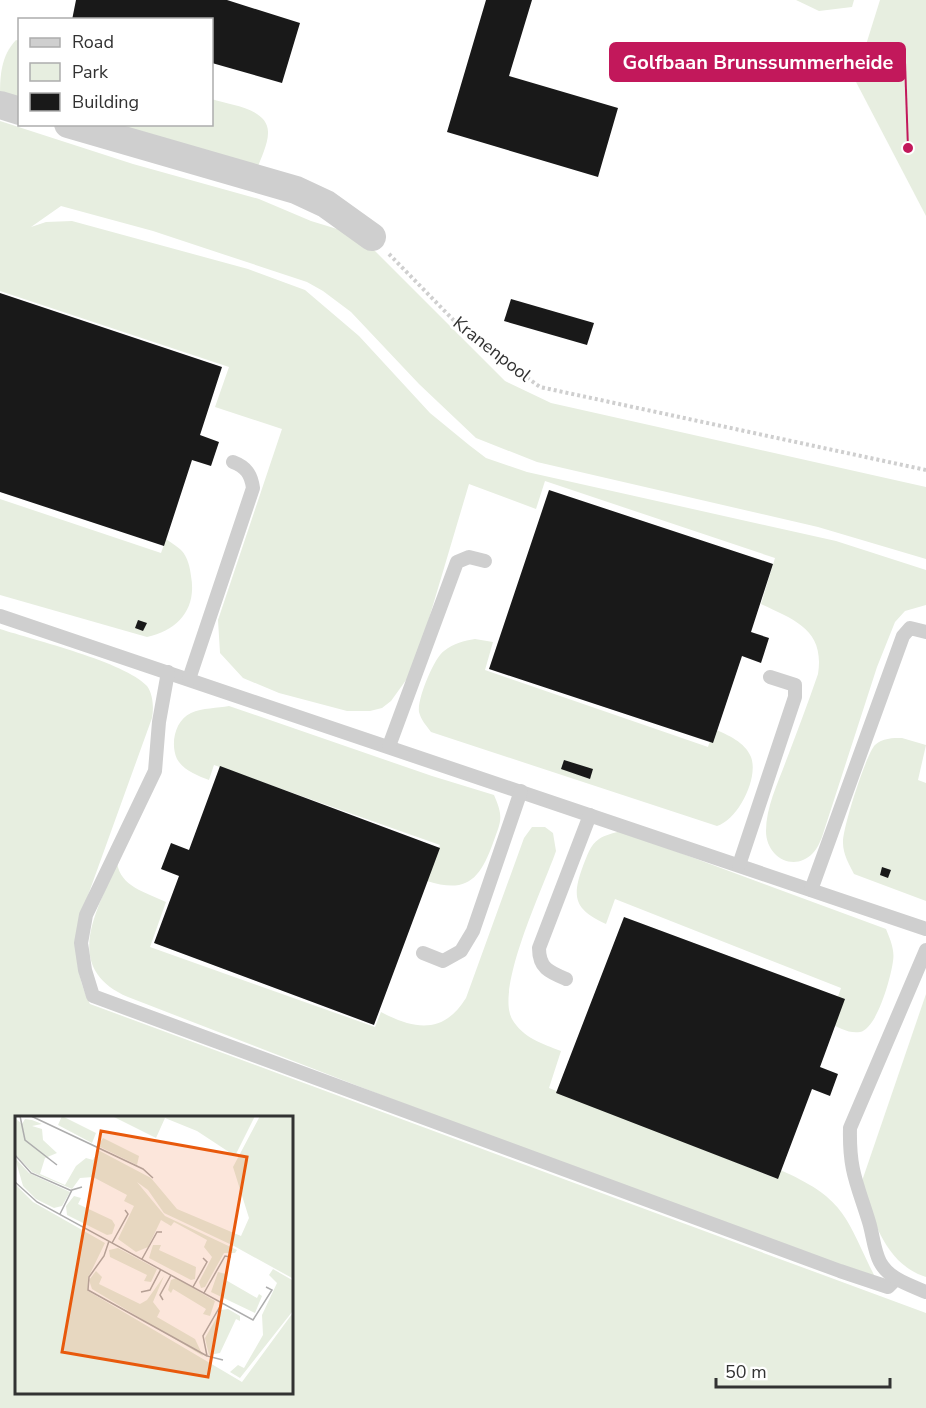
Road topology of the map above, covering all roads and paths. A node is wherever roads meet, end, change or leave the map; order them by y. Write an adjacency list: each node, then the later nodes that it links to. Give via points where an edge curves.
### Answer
1 (0, 105): 2 (street)
2 (18, 110)
3 (75, 126): 4 (street, via 296,190 326,204)
4 (372, 237): 6 (path, Kranenpool, via 470,337 540,387)
5 (233, 462): 12 (lane, via 245,467 253,488)
6 (926, 470)
7 (485, 561): 13 (lane, via 469,557 457,562)
8 (0, 616): 10 (lane)
9 (926, 632): 17 (lane, via 910,628 903,636)
10 (168, 672): 12 (lane); 22 (lane, via 155,771 86,915 81,943 93,996 840,1271 888,1287)
11 (770, 677): 16 (lane, via 795,685 795,697)
12 (189, 679): 13 (lane)
13 (389, 746): 14 (lane)
14 (521, 791): 15 (lane); 20 (lane, via 473,931 461,951 443,961)
15 (590, 815): 16 (lane); 21 (lane, via 539,948 543,968)
16 (739, 866): 17 (lane)
17 (811, 890): 18 (lane)
18 (926, 929)
19 (926, 950): 22 (lane, via 850,1128 855,1185 880,1263)
20 (423, 953)
21 (566, 979)
22 (896, 1279): 23 (lane)
23 (926, 1292)

